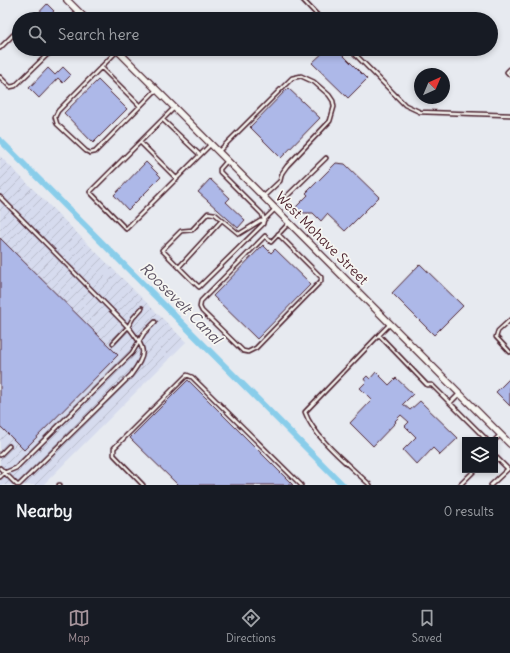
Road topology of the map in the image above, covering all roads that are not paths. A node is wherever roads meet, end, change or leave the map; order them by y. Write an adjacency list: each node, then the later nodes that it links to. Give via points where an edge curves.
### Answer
1 (67, 0): 3 (street)
2 (303, 0): 4 (lane)
3 (79, 12)
4 (314, 12)
5 (12, 36): 6 (lane)
6 (0, 48)
7 (46, 56): 14 (lane, via 15,86 10,87)
8 (111, 56): 11 (lane)
9 (123, 56): 15 (street, West Mohave Street)
10 (357, 56): 18 (lane, via 405,105 420,112)
11 (101, 67): 16 (lane); 16 (lane, via 58,111 55,117 57,124 86,151 95,152)
12 (510, 69): 13 (lane, via 507,72)
13 (510, 75)
14 (0, 78)
15 (157, 90): 16 (lane); 17 (street, West Mohave Street)
16 (140, 106)
17 (174, 107): 19 (lane); 21 (street, West Mohave Street)
18 (510, 115)
19 (163, 120): 20 (lane); 23 (lane)
20 (140, 142): 26 (lane); 26 (lane, via 90,192 126,229)
21 (211, 144): 22 (street, West Mohave Street); 23 (lane)
22 (219, 152): 25 (street, West Mohave Street); 27 (lane, via 292,78 307,78 329,96 334,108 330,121 287,166 280,181)
23 (200, 155): 26 (lane)
24 (326, 158): 29 (lane)
25 (228, 161): 27 (street, West Mohave Street); 32 (lane, via 220,172 262,214)
26 (177, 179)
27 (263, 196): 30 (street, West Mohave Street)
28 (0, 197): 40 (lane)
29 (285, 198)
30 (275, 208): 32 (lane); 33 (street, West Mohave Street)
31 (222, 220): 32 (lane, via 239,234); 35 (lane); 35 (lane, via 215,214 208,213 192,230 180,231 162,250)
32 (264, 220): 35 (lane, via 263,224 199,287)
33 (289, 223): 34 (lane); 39 (street, West Mohave Street)
34 (278, 234): 34 (lane, via 271,242 265,236 201,301 202,311 243,351 248,352 256,348 321,281 321,277)
35 (179, 267)
36 (142, 308): 40 (lane)
37 (510, 320): 44 (lane, via 498,331 496,337)
38 (155, 322): 42 (lane)
39 (390, 324): 41 (lane); 45 (street, West Mohave Street)
40 (128, 327): 42 (lane); 43 (lane)
41 (379, 335): 46 (lane, via 427,385 432,385); 60 (lane, via 305,412 308,421 328,446)
42 (140, 341): 54 (lane, via 132,353 16,468); 57 (lane, via 144,353 132,374)
43 (113, 343)
44 (510, 352)
45 (459, 394): 46 (lane); 47 (street, West Mohave Street)
46 (450, 403): 48 (lane)
47 (500, 435): 49 (street, West Mohave Street)
48 (485, 437)
49 (510, 444)
50 (9, 446): 51 (lane)
51 (0, 455)
52 (498, 459): 62 (lane, via 508,469)
53 (0, 468): 54 (lane)
54 (4, 473): 56 (lane); 57 (lane)
55 (472, 473): 61 (lane)
56 (0, 477)
57 (18, 485)
58 (143, 485): 59 (lane, via 114,455 114,448 187,375 192,377)
59 (301, 485)
60 (370, 485)
61 (460, 485)
62 (491, 485)

